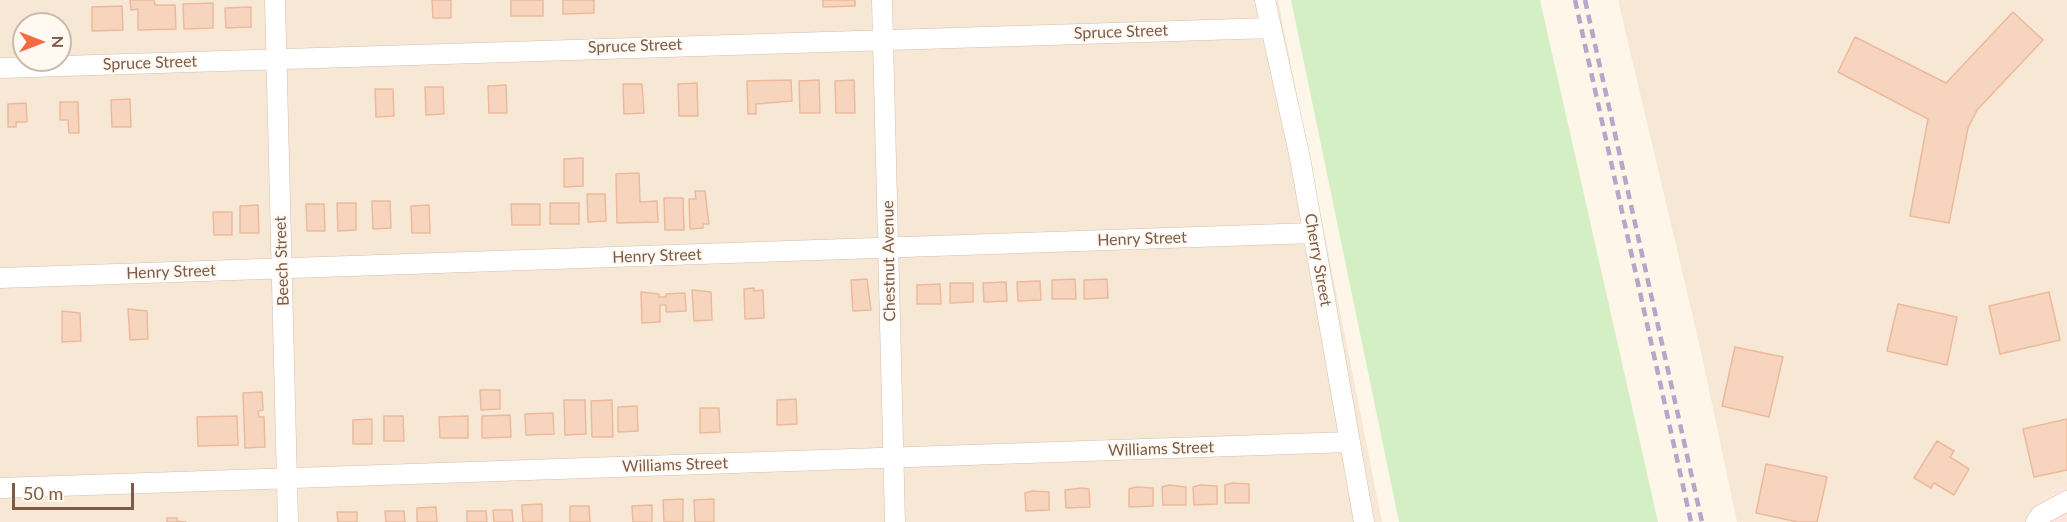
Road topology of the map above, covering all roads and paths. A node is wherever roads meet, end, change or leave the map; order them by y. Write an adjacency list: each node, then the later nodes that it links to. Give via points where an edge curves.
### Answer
1 (275, 0): 6 (street, Beech Street)
2 (882, 0): 5 (street, Chestnut Avenue)
3 (1265, 0): 4 (street, Cherry Street)
4 (1271, 27): 5 (street, Spruce Street); 8 (street, Cherry Street)
5 (883, 39): 6 (street, Spruce Street); 9 (street, Chestnut Avenue)
6 (276, 59): 7 (street, Spruce Street); 10 (street, Beech Street)
7 (0, 69)
8 (1313, 233): 9 (street, Henry Street); 12 (street, Cherry Street)
9 (888, 248): 10 (street, Henry Street); 13 (street, Chestnut Avenue)
10 (282, 268): 11 (street, Henry Street); 14 (street, Beech Street)
11 (0, 278)
12 (1350, 442): 13 (street, Williams Street); 19 (street, Cherry Street)
13 (893, 458): 14 (street, Williams Street); 18 (street, Chestnut Avenue)
14 (287, 478): 15 (street, Williams Street); 17 (street, Beech Street)
15 (0, 488)
16 (2067, 501): 20 (street)
17 (288, 522)
18 (895, 522)
19 (1364, 522)
20 (2036, 522)

